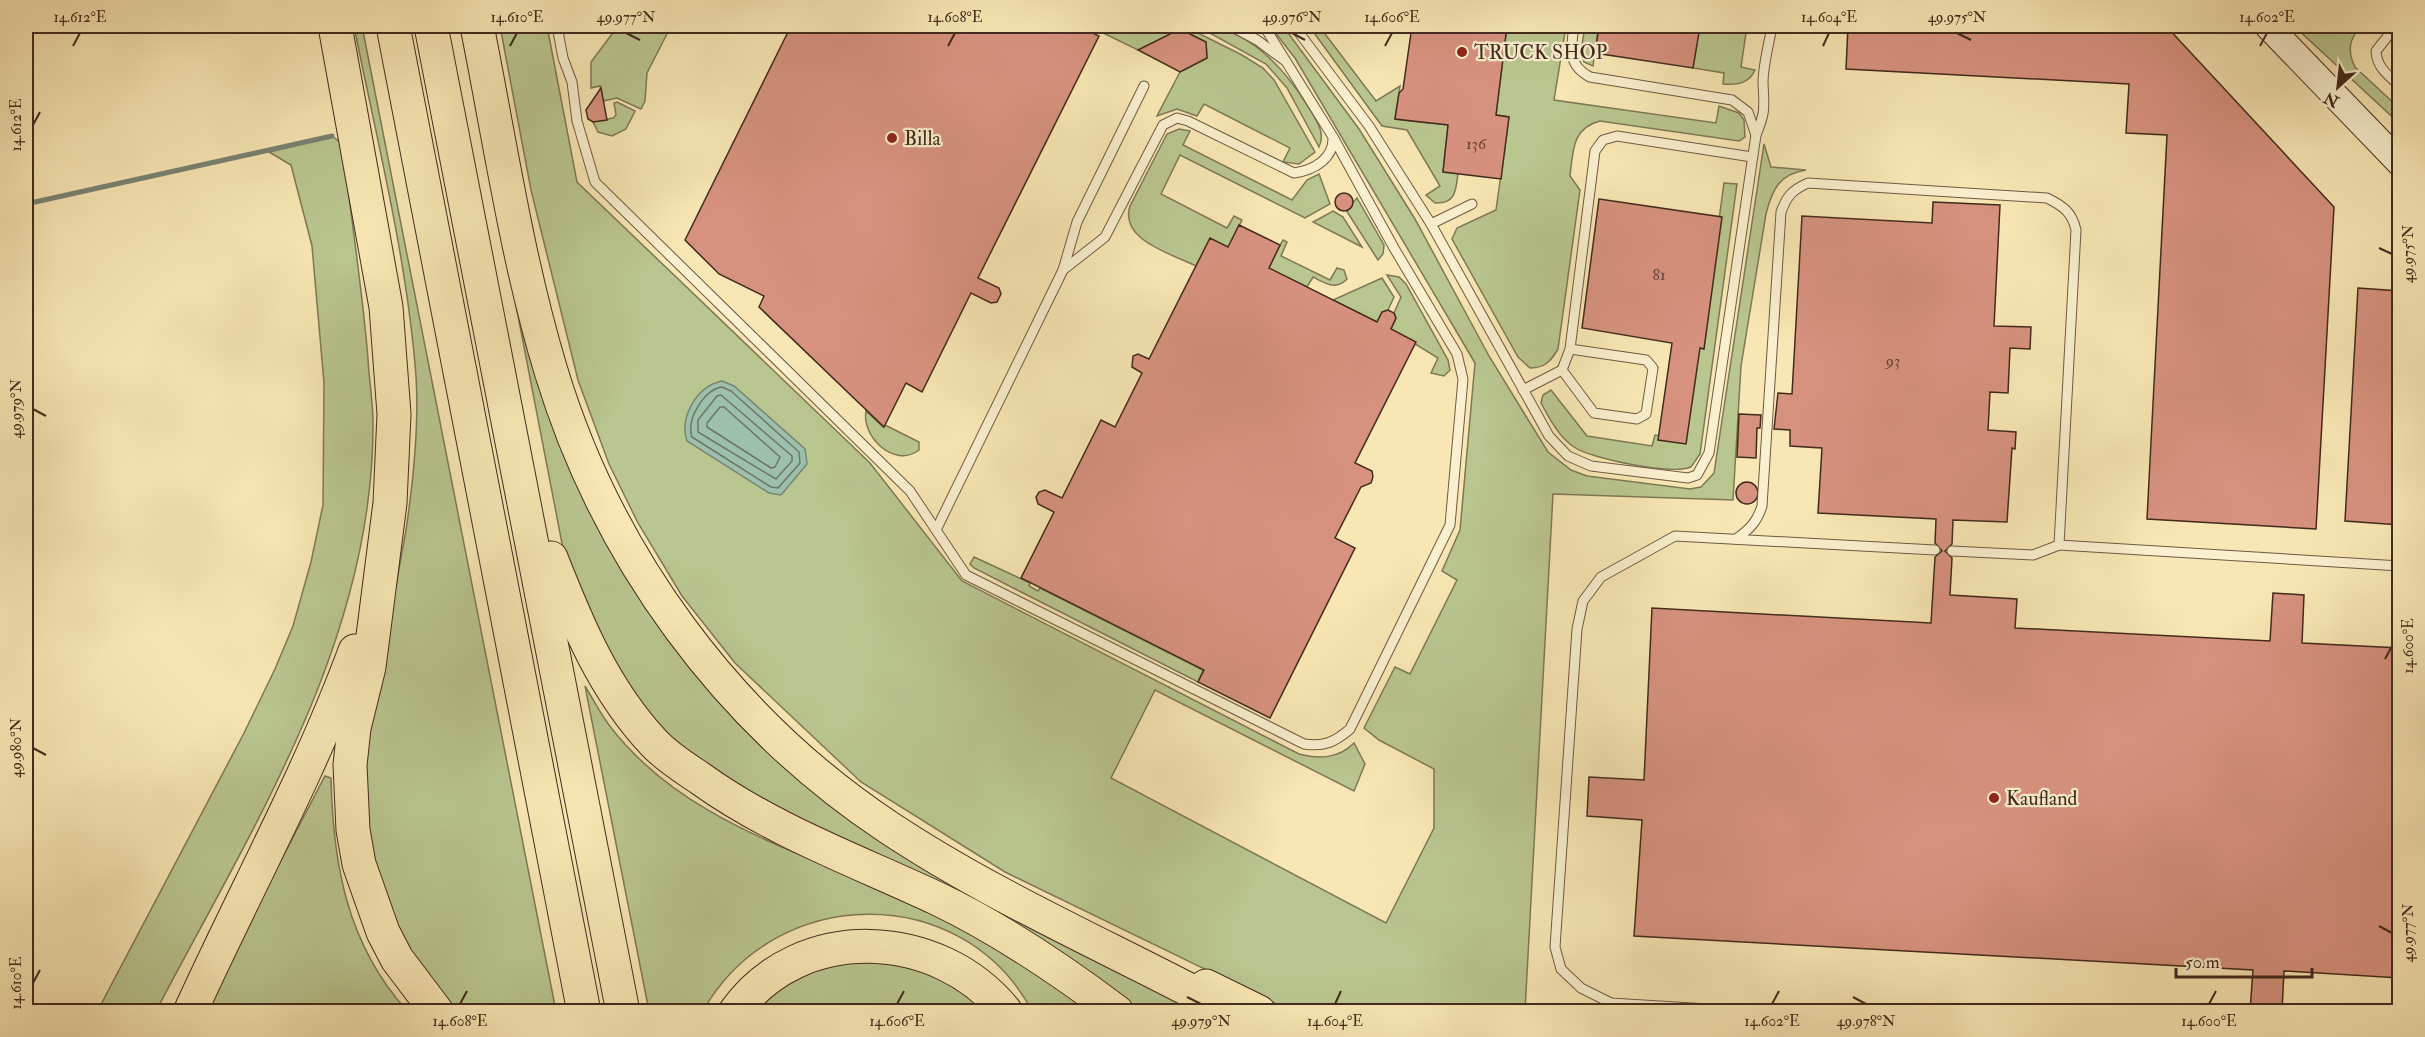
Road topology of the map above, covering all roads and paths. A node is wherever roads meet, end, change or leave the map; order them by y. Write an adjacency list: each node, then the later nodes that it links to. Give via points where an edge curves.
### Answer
1 (335, 26): 27 (highway, via 387,318 394,414)
2 (393, 26): 39 (highway)
3 (431, 26): 26 (highway)
4 (477, 26): 34 (highway, via 551,372 609,514 654,592 715,674 775,737 823,779 888,827 963,873)
5 (557, 26): 28 (lane, via 572,82 577,121 595,182 910,491)
6 (1231, 26): 13 (lane, via 1257,40)
7 (1264, 26): 13 (lane)
8 (1294, 26): 21 (lane, via 1369,126)
9 (1574, 26): 16 (lane, via 1570,54 1581,72 1732,100 1748,112)
10 (1772, 26): 16 (lane, via 1763,83 1765,106)
11 (2268, 26): 19 (main road)
12 (2396, 26): 15 (lane, via 2376,51 2382,69)
13 (1292, 68): 17 (lane)
14 (1144, 86): 22 (lane, via 1077,222)
15 (2400, 86)
16 (1756, 135): 18 (lane)
17 (1333, 137): 22 (lane, via 1332,153 1326,159 1294,173 1188,121 1169,120 1162,125 1105,237); 28 (lane, via 1457,354 1463,379 1450,525 1350,729 1320,746 1304,744 966,575)
18 (1752, 157): 23 (lane, via 1617,136 1603,140 1594,151); 25 (lane, via 1709,453 1697,475 1688,478 1591,466 1568,456 1549,436)
19 (2400, 163)
20 (1472, 204): 21 (lane)
21 (1431, 224): 25 (lane)
22 (1064, 270): 28 (lane)
23 (1570, 349): 24 (lane); 24 (lane, via 1646,360 1653,368 1646,414 1637,419 1594,413)
24 (1562, 370): 25 (lane)
25 (1523, 390)
26 (522, 486): 40 (highway); 43 (highway, via 584,640 627,712 655,745 736,805 995,929)
27 (390, 503): 35 (highway, via 377,578 336,702); 38 (highway, via 369,667 354,728 350,765 353,830 359,864 383,932 397,959)
28 (936, 530)
29 (1736, 539): 30 (lane, via 1758,519 1762,506 1781,212 1786,198 1808,183 2047,198 2073,217 2076,242); 31 (lane); 46 (lane, via 1675,536 1601,577 1583,601 1577,629 1555,947 1561,969 1581,988 1611,1003)
30 (2060, 545): 32 (lane, via 2033,555); 33 (lane)
31 (1935, 550)
32 (1952, 551)
33 (2400, 566)
34 (1055, 921): 44 (highway); 45 (highway)
35 (221, 945): 36 (highway); 37 (highway)
36 (183, 1011)
37 (190, 1011)
38 (437, 1011)
39 (584, 1011)
40 (623, 1011)
41 (735, 1011): 42 (highway, via 756,988 790,965 828,950 869,945 910,950 949,964 983,987)
42 (1006, 1011)
43 (1117, 1011)
44 (1223, 1011)
45 (1259, 1011)
46 (1757, 1011)

